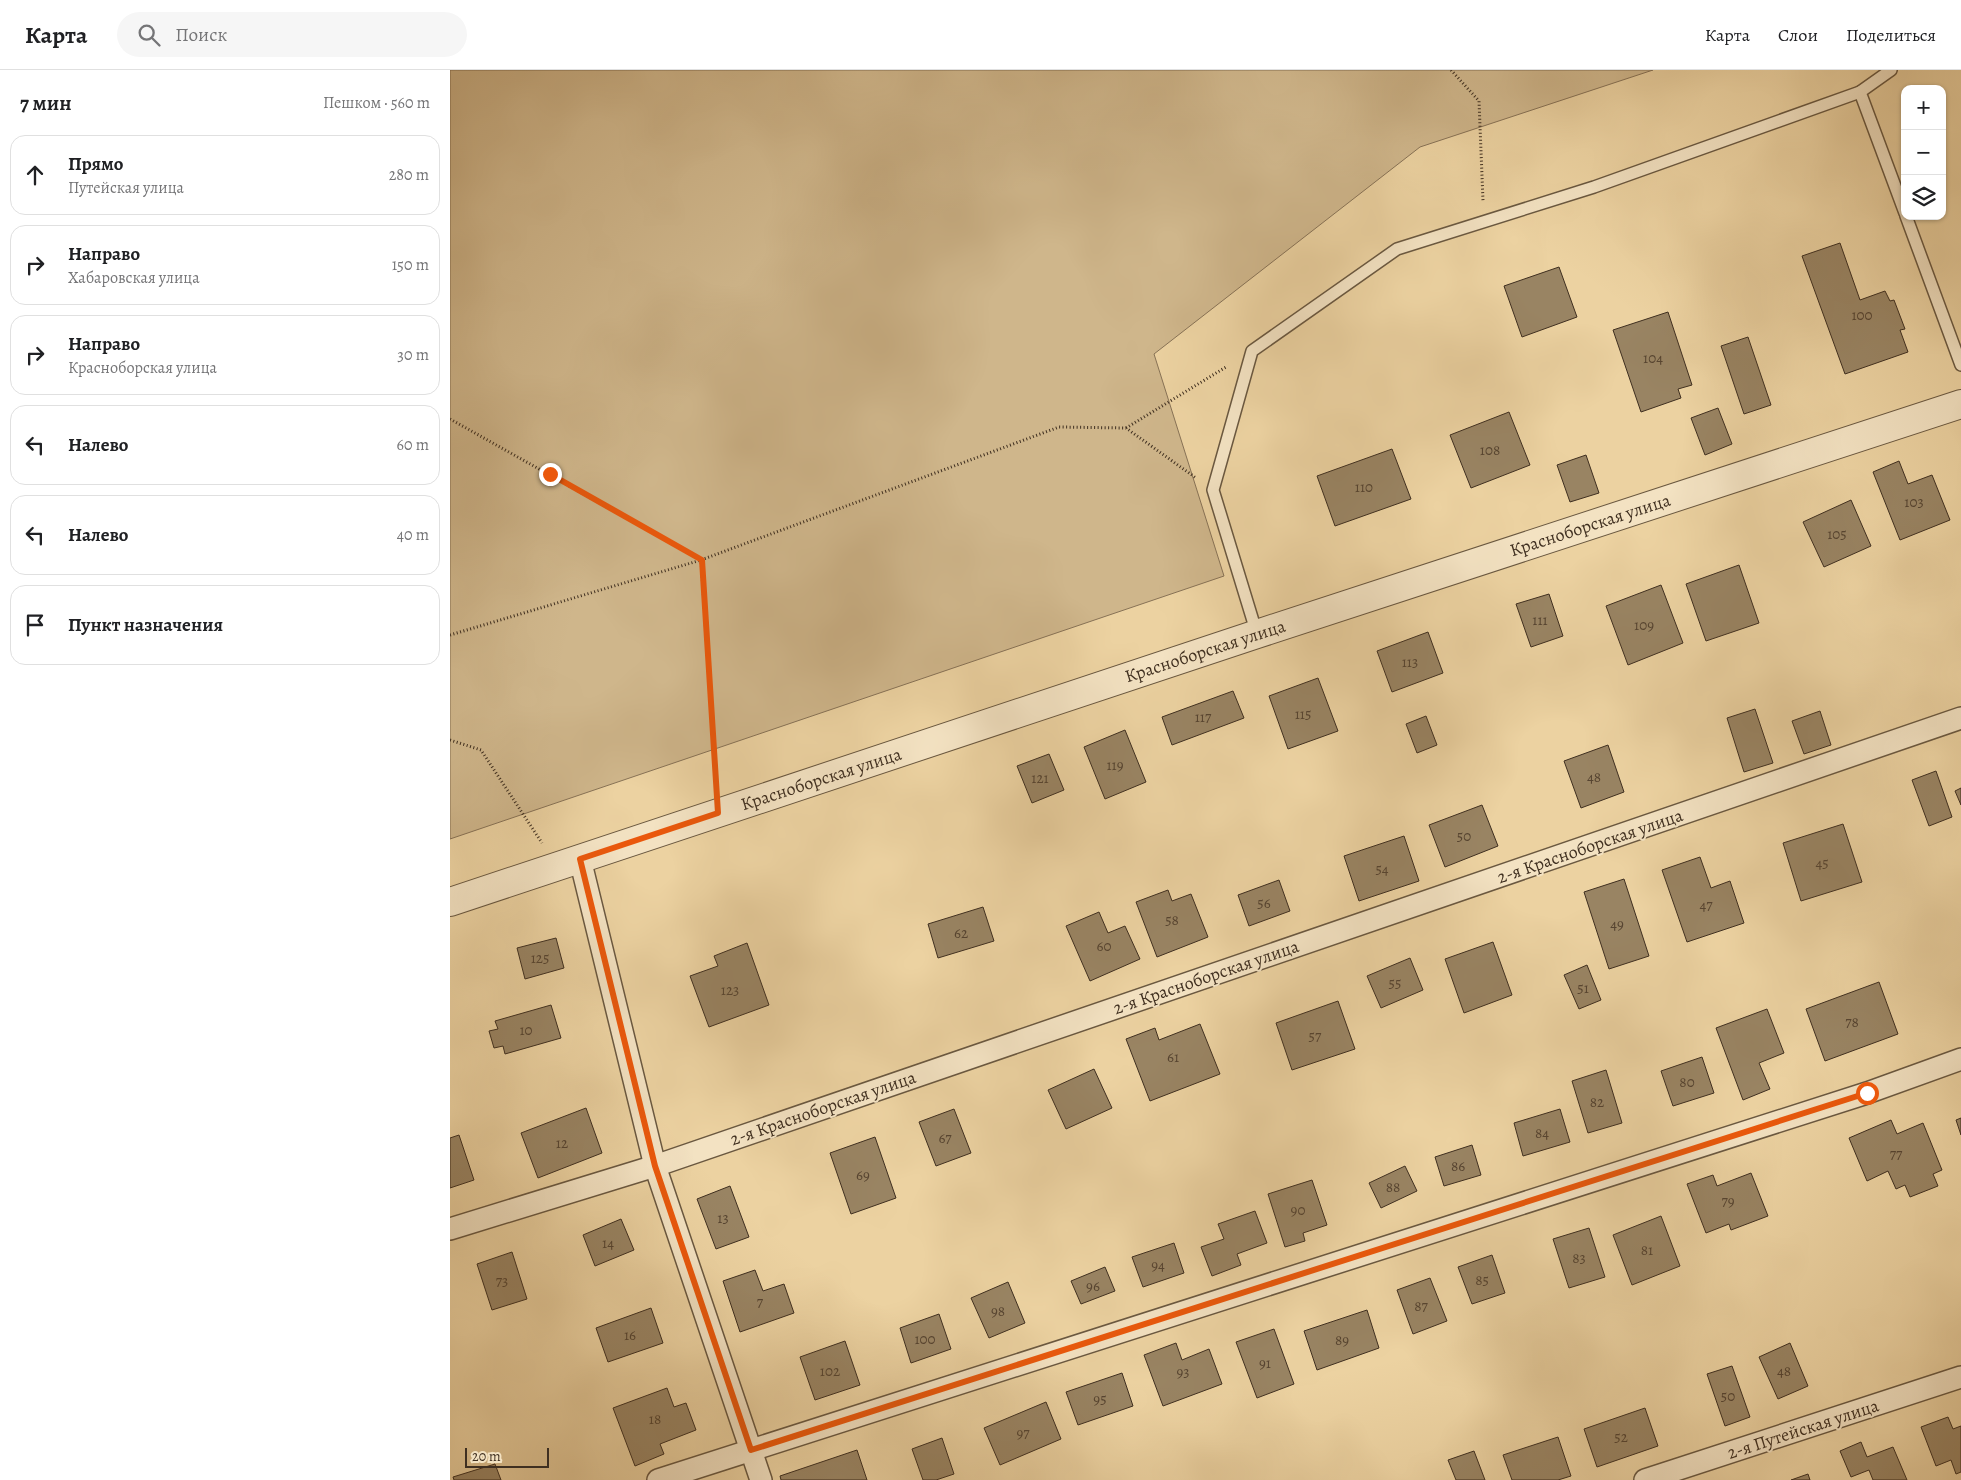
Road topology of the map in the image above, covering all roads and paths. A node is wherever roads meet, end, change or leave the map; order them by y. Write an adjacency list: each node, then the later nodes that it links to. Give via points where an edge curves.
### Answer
1 (1451, 70): 6 (path, via 1478,101)
2 (1891, 70): 3 (lane)
3 (1860, 92): 4 (lane); 6 (lane, via 1594,187)
4 (1901, 204)
5 (1907, 220): 8 (lane)
6 (1484, 221): 7 (lane, via 1397,249)
7 (1252, 351): 11 (path); 12 (lane)
8 (1961, 365)
9 (1961, 404): 14 (street, Красноборская улица)
10 (450, 419): 13 (path)
11 (1126, 428): 12 (path); 13 (path, via 1059,427)
12 (1213, 490): 14 (lane)
13 (702, 560): 15 (path); 18 (path)
14 (1257, 634): 18 (street, Красноборская улица)
15 (450, 635)
16 (1961, 718): 22 (street, 2-я Красноборская улица)
17 (450, 740): 19 (path, via 481,750)
18 (718, 813): 19 (street, Красноборская улица)
19 (568, 862): 20 (street, Красноборская улица); 22 (street)
20 (450, 902)
21 (1961, 1059): 25 (street, via 1867,1093)
22 (655, 1166): 23 (street, 2-я Красноборская улица); 25 (street)
23 (450, 1229)
24 (1961, 1377): 28 (street, 2-я Путейская улица)
25 (751, 1450): 26 (street); 27 (street)
26 (658, 1480)
27 (762, 1480)
28 (1646, 1480)

